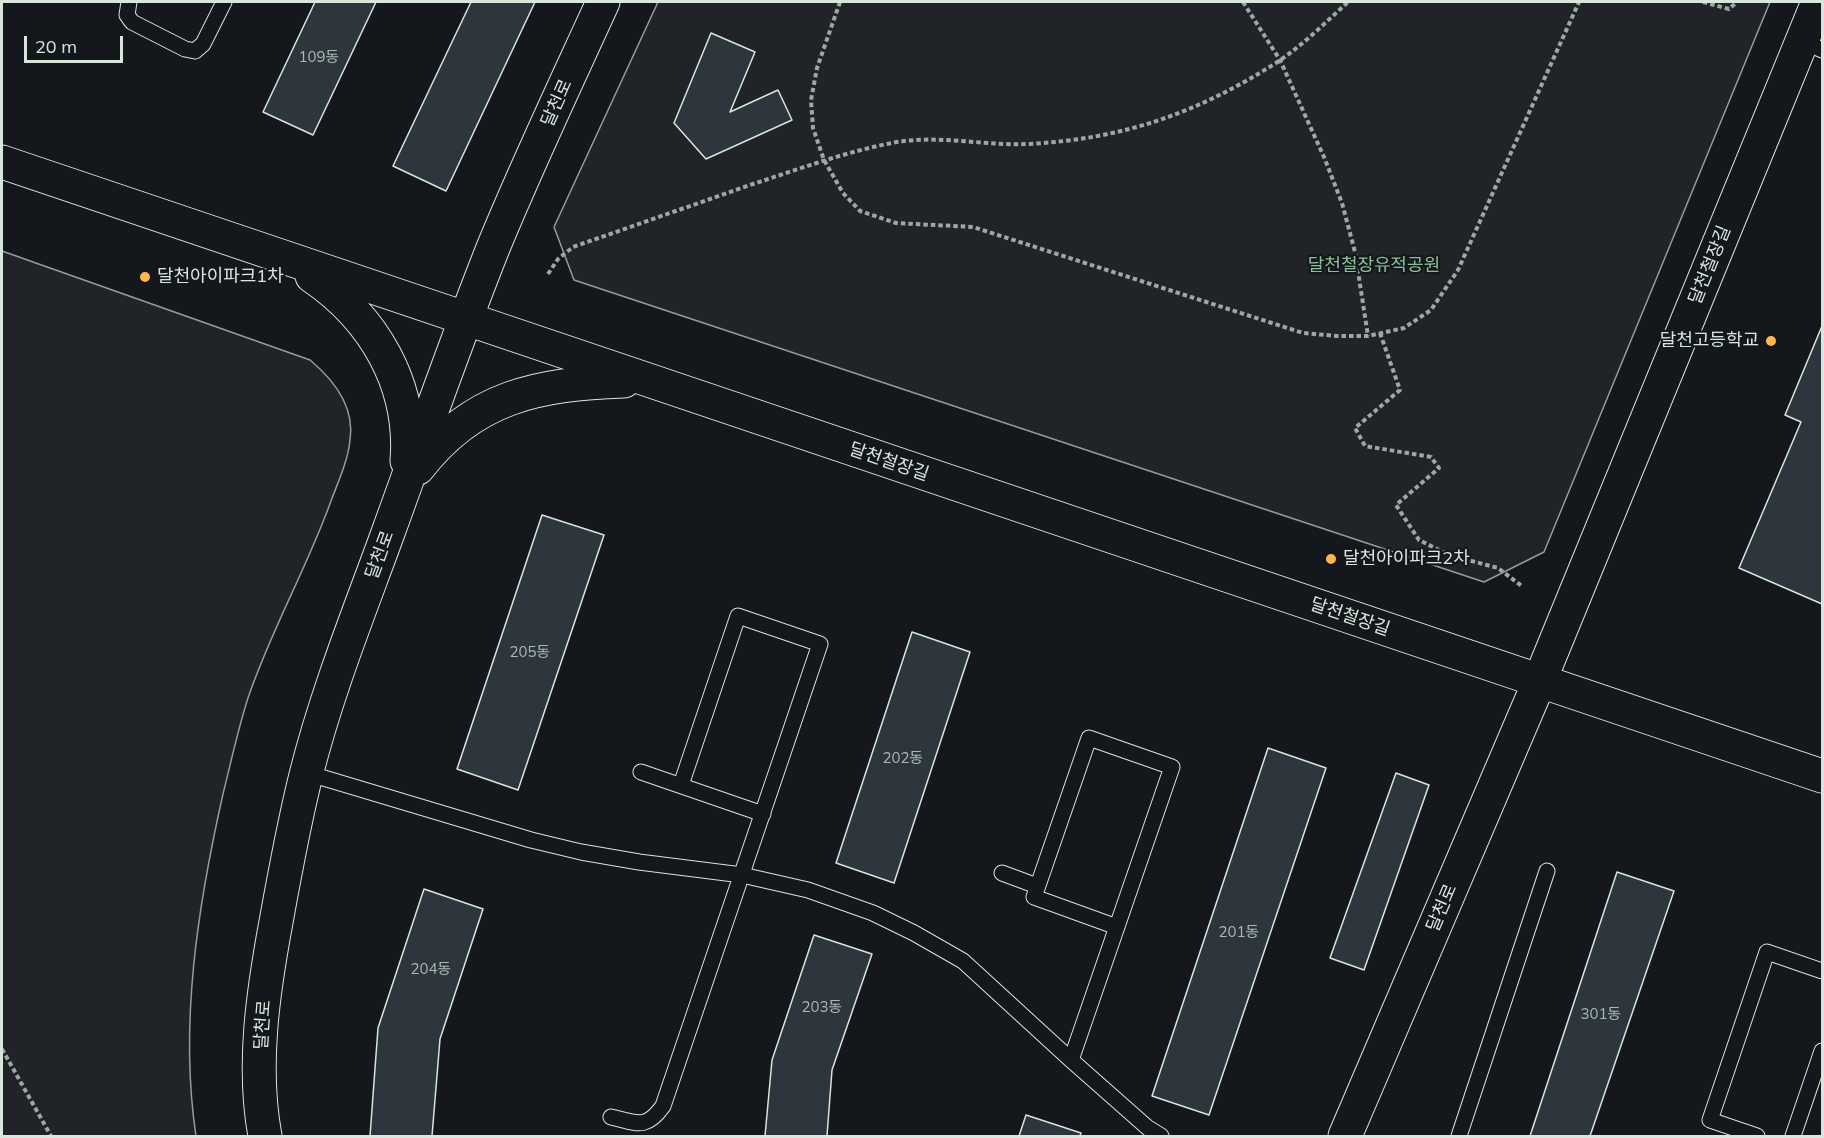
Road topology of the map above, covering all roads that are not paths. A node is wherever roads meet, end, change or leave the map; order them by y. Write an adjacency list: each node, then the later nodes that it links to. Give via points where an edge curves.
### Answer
1 (129, 2): 2 (lane, via 127,15 132,22 195,51 203,44)
2 (224, 2)
3 (603, 2): 8 (street, 달천로, via 519,187)
4 (1818, 2): 5 (street, 달천철장길)
5 (1812, 45): 11 (street, 달천철장길)
6 (2, 162): 7 (street)
7 (282, 258): 8 (street, 달천철장길); 10 (street, via 330,288 354,310 384,353 406,412)
8 (465, 320): 9 (street, 달천철장길); 10 (street, 달천로)
9 (660, 386): 10 (street, via 625,381 557,385 506,399 451,432); 11 (street, 달천철장길)
10 (406, 483): 13 (street, 달천로, via 345,652)
11 (1539, 680): 14 (street); 28 (street, 달천로)
12 (641, 772): 15 (lane)
13 (307, 773): 19 (lane, via 581,852); 26 (street, 달천로, via 283,883 262,1015 259,1076)
14 (1822, 776)
15 (681, 786): 16 (lane); 16 (lane, via 738,616 820,644)
16 (763, 814): 19 (lane)
17 (1547, 871): 29 (lane)
18 (1002, 873): 20 (lane)
19 (742, 875): 24 (lane, via 808,890 873,913 914,933 963,961); 25 (lane, via 663,1106 653,1120 639,1124)
20 (1037, 886): 21 (lane, via 1034,897); 21 (lane, via 1089,738 1172,767)
21 (1117, 927): 24 (lane)
22 (1822, 971): 30 (lane, via 1767,952 1710,1120)
23 (1822, 1051): 31 (lane)
24 (1071, 1060): 27 (lane)
25 (611, 1117)
26 (265, 1137)
27 (1161, 1137)
28 (1345, 1137)
29 (1459, 1137)
30 (1757, 1137)
31 (1793, 1137)

